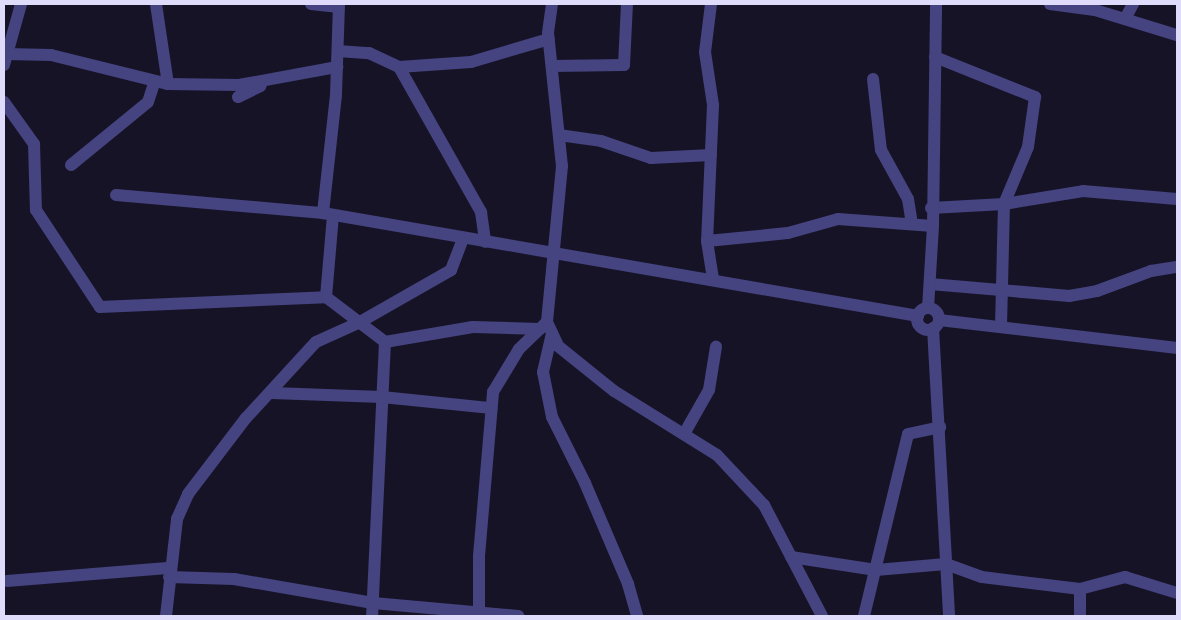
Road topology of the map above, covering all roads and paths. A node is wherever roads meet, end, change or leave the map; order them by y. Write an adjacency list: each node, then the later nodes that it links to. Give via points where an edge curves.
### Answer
1 (20, 4): 16 (street)
2 (156, 4): 23 (street)
3 (311, 4): 10 (street)
4 (552, 4): 13 (street)
5 (627, 4): 17 (street, via 624,65)
6 (711, 4): 27 (street, via 705,52 713,105)
7 (936, 4): 15 (street)
8 (1052, 4): 11 (street, via 1095,10)
9 (1133, 4): 11 (street)
10 (339, 5): 14 (street)
11 (1126, 19): 12 (street)
12 (1177, 35)
13 (549, 39): 17 (street); 19 (street, via 472,62)
14 (338, 51): 18 (street); 19 (street, via 369,53)
15 (935, 57): 31 (street, via 1035,97 1028,147); 32 (street)
16 (5, 60): 22 (street, via 51,55)
17 (552, 66): 26 (street)
18 (337, 67): 20 (street); 33 (street)
19 (399, 67): 38 (street, via 481,212)
20 (275, 79): 23 (street, via 239,86); 24 (street)
21 (873, 79): 34 (street, via 881,150 908,199)
22 (155, 81): 23 (street); 28 (street, via 148,102)
23 (168, 84)
24 (238, 97)
25 (4, 102): 44 (street, via 34,144 36,210 100,307)
26 (559, 134): 27 (street, via 601,142 651,158); 39 (street, via 562,166)
27 (711, 155): 37 (street)
28 (72, 166)
29 (116, 195): 33 (street)
30 (1177, 199): 31 (street, via 1083,191)
31 (1004, 204): 32 (street); 43 (street)
32 (931, 208): 35 (street)
33 (328, 214): 36 (street); 44 (street)
34 (912, 224): 35 (street); 37 (street, via 838,219 788,233)
35 (933, 226): 42 (street)
36 (463, 238): 38 (street); 47 (street, via 451,270)
37 (707, 241): 41 (street)
38 (484, 242): 39 (street)
39 (554, 255): 41 (street); 50 (street)
40 (1177, 267): 43 (street, via 1070,296)
41 (714, 280): 46 (street)
42 (930, 284): 43 (street); 45 (street)
43 (1002, 290): 49 (street)
44 (326, 297): 47 (street)
45 (928, 308): 46 (street); 48 (street, via 935,310)
46 (918, 316): 48 (street, via 923,328)
47 (360, 322): 51 (street); 54 (street, via 316,342)
48 (936, 324): 49 (street); 57 (street)
49 (1001, 327): 53 (street)
50 (547, 328): 51 (street, via 473,327); 56 (street, via 519,349 493,392); 58 (street, via 558,346 614,391); 71 (street, via 543,372 552,416 628,584)
51 (385, 342): 55 (street)
52 (716, 348): 58 (street, via 708,390)
53 (1177, 348)
54 (272, 392): 55 (street); 62 (street, via 246,418 188,494 177,519)
55 (382, 398): 56 (street); 66 (street)
56 (491, 408): 67 (street, via 479,556)
57 (940, 427): 60 (street); 61 (street, via 908,434)
58 (684, 434): 59 (street, via 717,455 764,505)
59 (791, 557): 61 (street); 72 (street)
60 (946, 564): 61 (street); 64 (street, via 982,577); 74 (street)
61 (876, 570): 73 (street)
62 (170, 573): 63 (street); 66 (street, via 234,578); 68 (street)
63 (7, 581)
64 (1080, 589): 65 (street, via 1125,577); 75 (street)
65 (1177, 593)
66 (373, 603): 67 (street); 69 (street)
67 (479, 615): 70 (street)
68 (166, 616)
69 (372, 616)
70 (518, 616)
71 (637, 616)
72 (822, 616)
73 (864, 616)
74 (949, 616)
75 (1080, 616)

